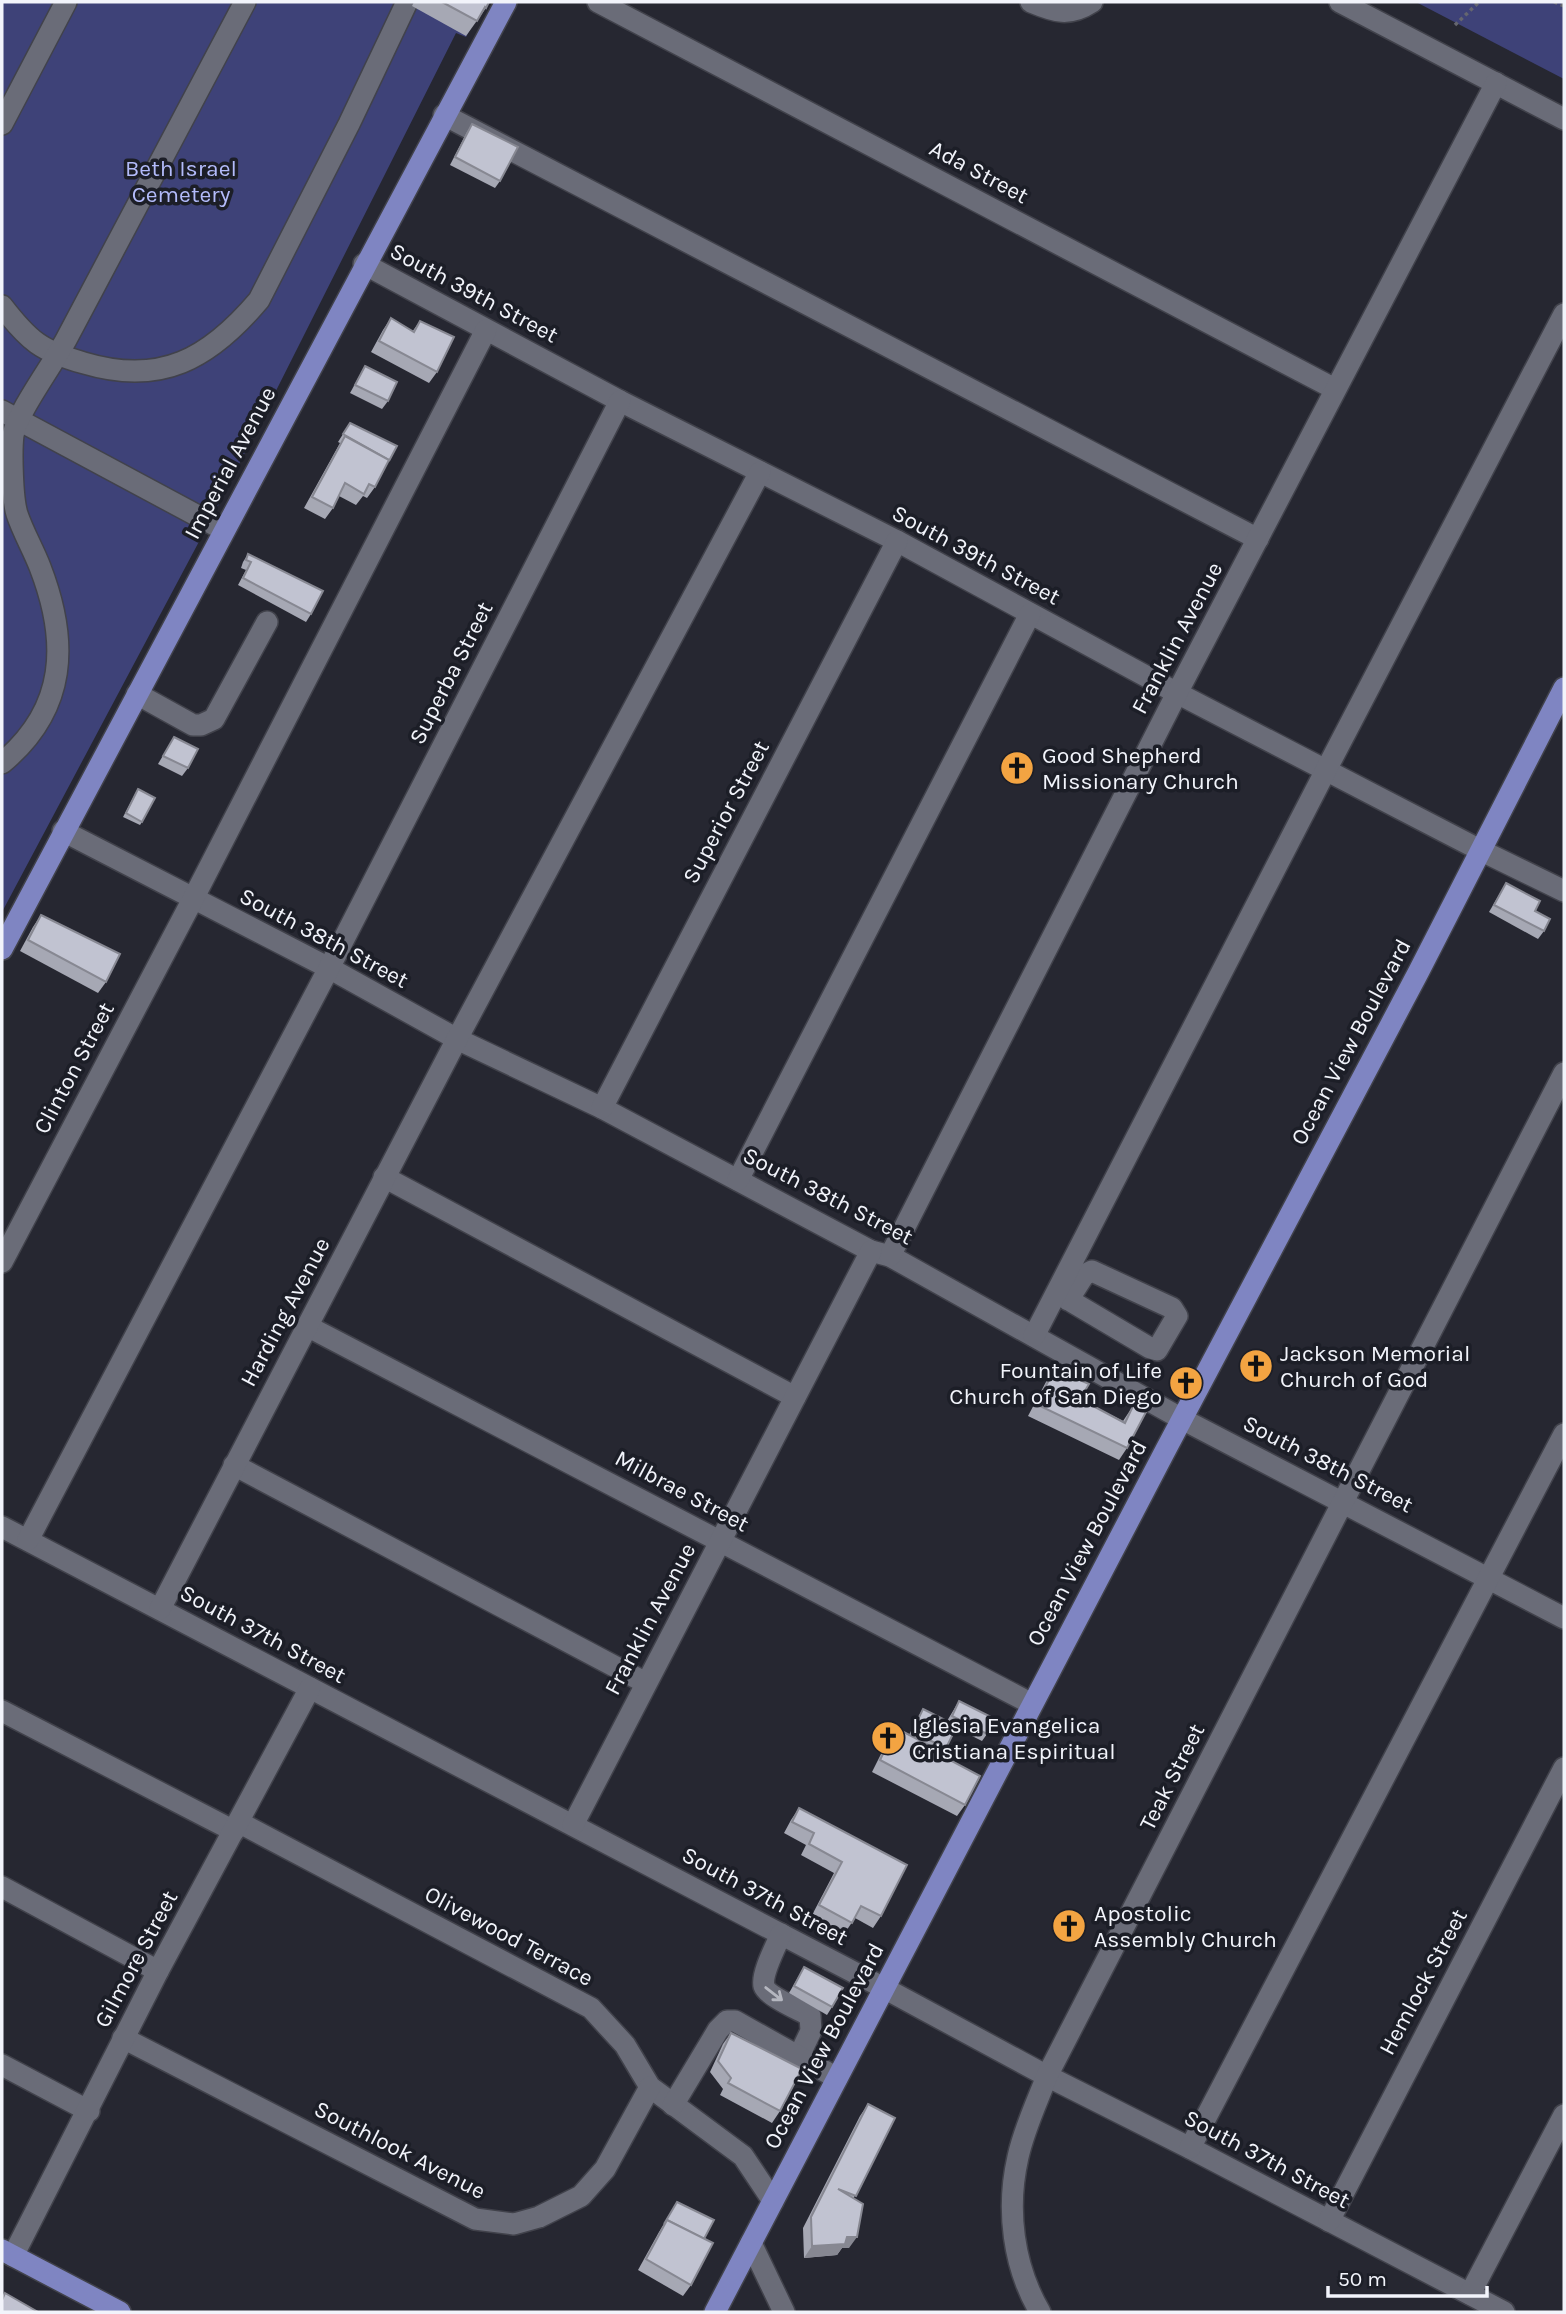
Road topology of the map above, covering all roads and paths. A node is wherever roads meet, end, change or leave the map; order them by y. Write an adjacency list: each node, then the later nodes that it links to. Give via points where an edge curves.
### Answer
1 (66, 2): 16 (street)
2 (245, 2): 21 (street)
3 (407, 2): 21 (street, via 259,300 243,318 206,350 155,370 106,370)
4 (506, 2): 14 (main road, Imperial Avenue)
5 (598, 2): 22 (street, Ada Street)
6 (1031, 2): 7 (street, via 1053,12 1080,10)
7 (1092, 2)
8 (1340, 2): 13 (street)
9 (1479, 2): 12 (path)
10 (1554, 2): 11 (path)
11 (1564, 6)
12 (1455, 25)
13 (1496, 83): 15 (street); 22 (street, Franklin Avenue)
14 (444, 115): 17 (main road, Imperial Avenue); 27 (street)
15 (1564, 119)
16 (2, 124)
17 (364, 264): 20 (street, South 39th Street); 26 (main road, Imperial Avenue)
18 (2, 306): 21 (street, via 38,345)
19 (1564, 314): 35 (street)
20 (486, 330): 23 (street, South 39th Street); 39 (street, Clinton Street)
21 (58, 356): 24 (street)
22 (1335, 389): 27 (street, Franklin Avenue)
23 (620, 401): 25 (street, South 39th Street); 41 (street, Superba Street)
24 (10, 415): 26 (street); 34 (street, via 16,511 41,568 55,617 57,673 47,709 21,747)
25 (760, 472): 28 (street, South 39th Street); 42 (street, Harding Avenue)
26 (224, 530): 33 (main road, Imperial Avenue)
27 (1258, 539): 32 (street, Franklin Avenue)
28 (897, 541): 29 (street, South 39th Street); 44 (street, Superior Street)
29 (1030, 614): 32 (street, South 39th Street); 46 (street)
30 (267, 622): 33 (street, via 214,719 193,725)
31 (1564, 688): 37 (main road, Ocean View Boulevard)
32 (1177, 692): 35 (street, South 39th Street); 47 (street, Franklin Avenue)
33 (137, 694): 36 (main road, Imperial Avenue)
34 (2, 763)
35 (1326, 770): 37 (street, South 39th Street); 49 (street)
36 (63, 831): 39 (street, South 38th Street); 40 (main road, Imperial Avenue)
37 (1480, 850): 38 (street, South 39th Street); 53 (main road, Ocean View Boulevard)
38 (1564, 891)
39 (193, 899): 41 (street, South 38th Street); 48 (street, Clinton Street)
40 (2, 949)
41 (329, 968): 42 (street, South 38th Street); 58 (street, Superba Street)
42 (457, 1039): 44 (street, South 38th Street); 45 (street, Harding Avenue)
43 (1564, 1073): 56 (street, Teak Street)
44 (602, 1108): 46 (street, South 38th Street)
45 (384, 1177): 50 (street, Harding Avenue); 52 (street)
46 (738, 1180): 47 (street, South 38th Street)
47 (881, 1254): 51 (street, South 38th Street); 52 (street, Franklin Avenue)
48 (2, 1262)
49 (1062, 1296): 49 (street, via 1157,1350 1177,1316 1172,1308 1092,1271); 51 (street)
50 (307, 1326): 55 (street, Harding Avenue); 59 (street, Milbrae Street)
51 (1034, 1336): 53 (street, South 38th Street)
52 (795, 1397): 59 (street, Franklin Avenue)
53 (1182, 1419): 56 (street, South 38th Street); 65 (main road, Ocean View Boulevard)
54 (1564, 1434): 60 (street)
55 (234, 1465): 61 (street, Harding Avenue); 63 (street)
56 (1344, 1502): 60 (street, South 38th Street); 77 (street, Teak Street)
57 (2, 1527): 58 (street, South 37th Street)
58 (28, 1540): 61 (street, South 37th Street)
59 (721, 1541): 63 (street, Franklin Avenue); 65 (street, Milbrae Street)
60 (1488, 1578): 62 (street, South 38th Street); 83 (street)
61 (160, 1609): 64 (street, South 37th Street)
62 (1564, 1618)
63 (646, 1683): 68 (street, Franklin Avenue)
64 (310, 1688): 68 (street, South 37th Street); 69 (street, Gilmore Street)
65 (1032, 1703): 73 (main road, Ocean View Boulevard)
66 (2, 1711): 69 (street, Olivewood Terrace)
67 (1564, 1768): 85 (street, Hemlock Street)
68 (573, 1825): 71 (street, South 37th Street)
69 (237, 1827): 72 (street, Gilmore Street); 79 (street, Olivewood Terrace, via 591,2008 625,2045)
70 (2, 1887): 72 (street)
71 (781, 1934): 73 (street, South 37th Street); 75 (street, one-way to 75, via 764,1986 810,2015 811,2031)
72 (158, 1971): 74 (street, Gilmore Street)
73 (884, 1988): 77 (street, South 37th Street); 78 (main road, Ocean View Boulevard)
74 (124, 2038): 79 (street, Southlook Avenue, via 475,2219 514,2224 581,2196 605,2169); 81 (street, Gilmore Street)
75 (799, 2056): 78 (street); 80 (street, via 727,2021)
76 (2, 2065): 81 (street)
77 (1047, 2076): 83 (street, South 37th Street); 92 (street, Teak Street, via 1018,2155 1012,2206 1017,2255)
78 (837, 2078): 84 (main road, Ocean View Boulevard)
79 (650, 2087): 80 (street, Olivewood Terrace)
80 (673, 2105): 84 (street, Olivewood Terrace, via 743,2156)
81 (89, 2110): 87 (street, Gilmore Street)
82 (1564, 2115): 88 (street)
83 (1190, 2148): 85 (street, South 37th Street)
84 (773, 2201): 86 (main road, Ocean View Boulevard)
85 (1329, 2221): 88 (street, South 37th Street)
86 (751, 2243): 90 (main road, Ocean View Boulevard); 91 (street)
87 (8, 2253): 89 (main road)
88 (1470, 2294): 93 (street, South 37th Street)
89 (120, 2312)
90 (715, 2312)
91 (784, 2312)
92 (1040, 2312)
93 (1504, 2312)

